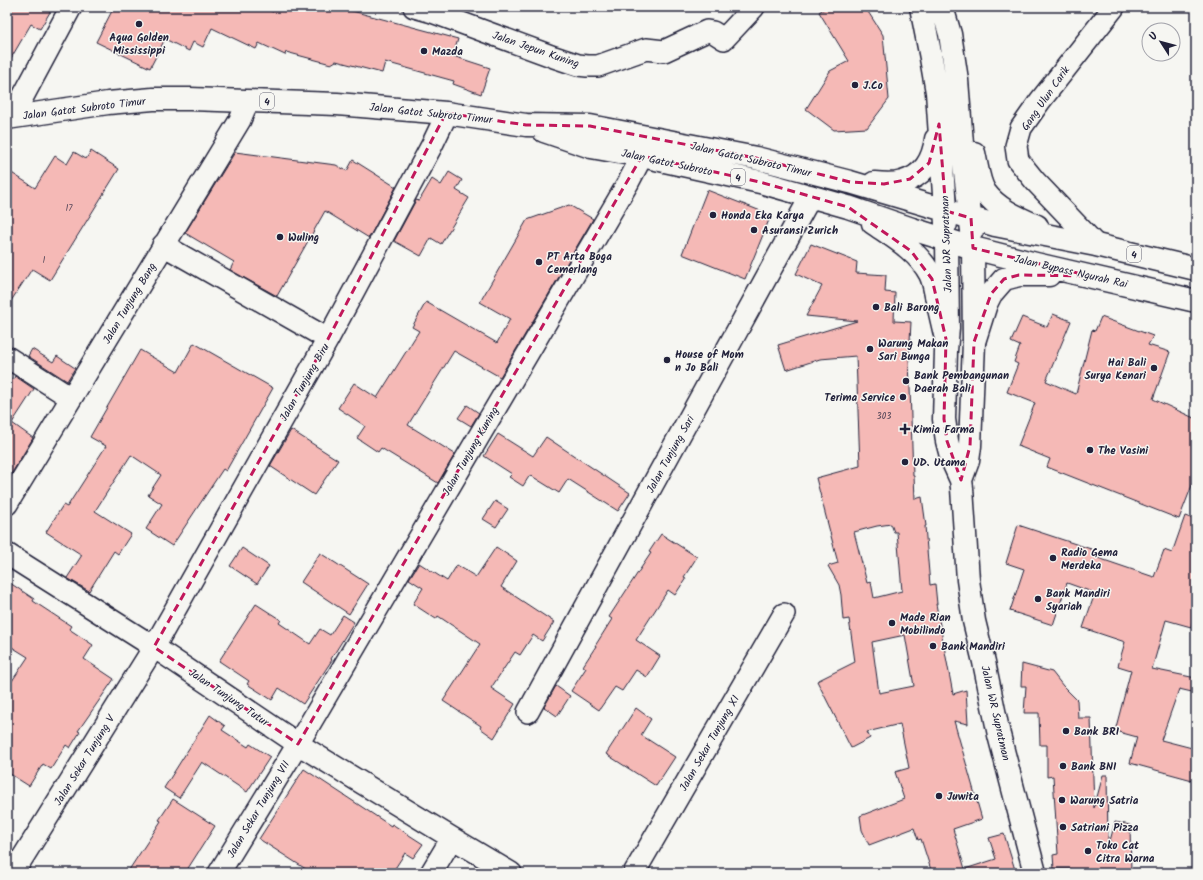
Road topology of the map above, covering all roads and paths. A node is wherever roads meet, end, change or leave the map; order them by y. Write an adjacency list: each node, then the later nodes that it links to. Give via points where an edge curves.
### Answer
1 (71, 7): 10 (street)
2 (414, 7): 3 (street, Jalan Jepun Kuning, via 560,59 587,66 598,66 646,49 664,51 707,31 724,39)
3 (754, 7)
4 (921, 7): 11 (main road, Jalan WR Supratman / 4, via 935,80)
5 (942, 7): 8 (main road, Jalan WR Supratman / 4, via 950,34)
6 (1114, 7): 22 (street, Gang Ulun Carik, via 1040,101 1021,128 1016,146 1018,160 1030,176)
7 (248, 101): 9 (main road, Jalan Gatot Subroto Timur / 4, via 337,104); 10 (main road, Jalan Gatot Subroto Timur / 4, via 153,99 108,102); 21 (street, Jalan Tunjung Bang, via 240,120)
8 (959, 101): 18 (main road, Jalan WR Supratman / 4, via 963,163); 20 (main road, 4, via 985,191 998,205 1021,219)
9 (446, 113): 12 (main road, Jalan Gatot Subroto Timur / 4); 27 (street, Jalan Tunjung Biru)
10 (10, 117)
11 (939, 124): 14 (main road, 4, via 929,163 910,179 895,184); 17 (main road, Jalan WR Supratman / 4)
12 (526, 125): 13 (main road, Jalan Gatot Subroto / 4, via 591,147); 14 (main road, Jalan Gatot Subroto Timur / 4, via 590,126 756,158)
13 (642, 156): 15 (main road, Jalan Gatot Subroto / 4); 38 (street, Jalan Tunjung Kuning)
14 (850, 182): 17 (main road, 4)
15 (811, 196): 16 (main road, Jalan Gatot Subroto / 4); 37 (street, Jalan Tunjung Sari)
16 (848, 207): 19 (main road, Jalan Gatot Subroto / 4); 28 (main road, via 894,238 924,265 932,279)
17 (946, 211): 18 (main road, 4); 19 (main road, Jalan WR Supratman / 4)
18 (971, 218): 20 (main road, 4); 23 (main road, Jalan WR Supratman / 4)
19 (947, 239): 23 (main road, Jalan Bypass Ngurah Rai / 4); 28 (main road, Jalan WR Supratman)
20 (1071, 240): 22 (main road, 4)
21 (163, 245): 27 (street); 31 (street, Jalan Tunjung Bang)
22 (1096, 245): 24 (main road, 4)
23 (973, 248): 25 (main road, Jalan Bypass Ngurah Rai / 4); 29 (main road, Jalan WR Supratman)
24 (1196, 269)
25 (1090, 276): 26 (main road, Jalan Bypass Ngurah Rai / 4); 29 (main road, via 1019,275 1004,279 986,304)
26 (1196, 301)
27 (328, 339): 36 (street, Jalan Tunjung Biru)
28 (946, 339): 32 (main road, Jalan WR Supratman, via 944,419 952,460)
29 (974, 342): 32 (main road, Jalan WR Supratman, via 970,446)
30 (7, 357): 31 (street)
31 (71, 398): 33 (street, Jalan Tunjung Bang)
32 (961, 480): 45 (main road, Jalan WR Supratman, via 968,580 974,621 999,735)
33 (7, 504)
34 (7, 554): 36 (street, Jalan Tunjung Tutur)
35 (784, 614): 44 (street, Jalan Sekar Tunjung XI)
36 (154, 647): 38 (street, Jalan Tunjung Tutur); 40 (street, Jalan Sekar Tunjung V)
37 (528, 712)
38 (298, 744): 39 (street, Jalan Tunjung Tutur); 41 (street, Jalan Sekar Tunjung VII)
39 (452, 838): 42 (street); 43 (street, Jalan Tunjung Tutur)
40 (13, 873)
41 (219, 873)
42 (431, 873)
43 (511, 873)
44 (634, 873)
45 (1035, 873)

